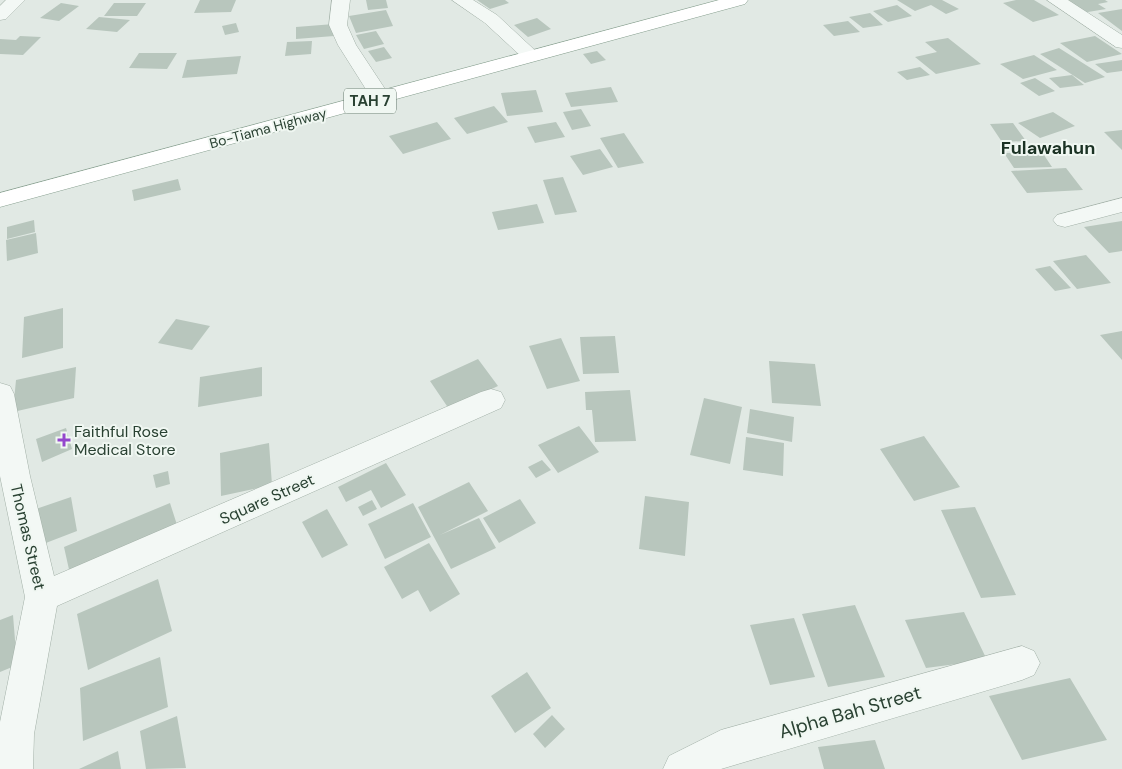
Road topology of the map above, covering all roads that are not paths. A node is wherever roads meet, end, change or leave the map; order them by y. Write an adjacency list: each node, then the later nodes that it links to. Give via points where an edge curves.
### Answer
1 (16, 0): 6 (street)
2 (341, 0): 9 (street, via 338,25)
3 (461, 0): 8 (street, via 490,19)
4 (739, 0): 8 (highway, Bo-Tiama Highway / TAH 7)
5 (1056, 0): 7 (street)
6 (0, 15)
7 (1122, 43)
8 (531, 55): 9 (highway, Bo-Tiama Highway / TAH 7)
9 (381, 98): 10 (highway, Bo-Tiama Highway / TAH 7)
10 (0, 200)
11 (1122, 205): 12 (street)
12 (1065, 220)
13 (0, 394): 15 (street, Thomas Street)
14 (491, 400): 16 (street, Square Street)
15 (7, 480): 16 (street, Thomas Street)
16 (42, 597): 18 (street, Thomas Street)
17 (1022, 663): 19 (street, Alpha Bah Street, via 721,749)
18 (10, 749)
19 (682, 769)

